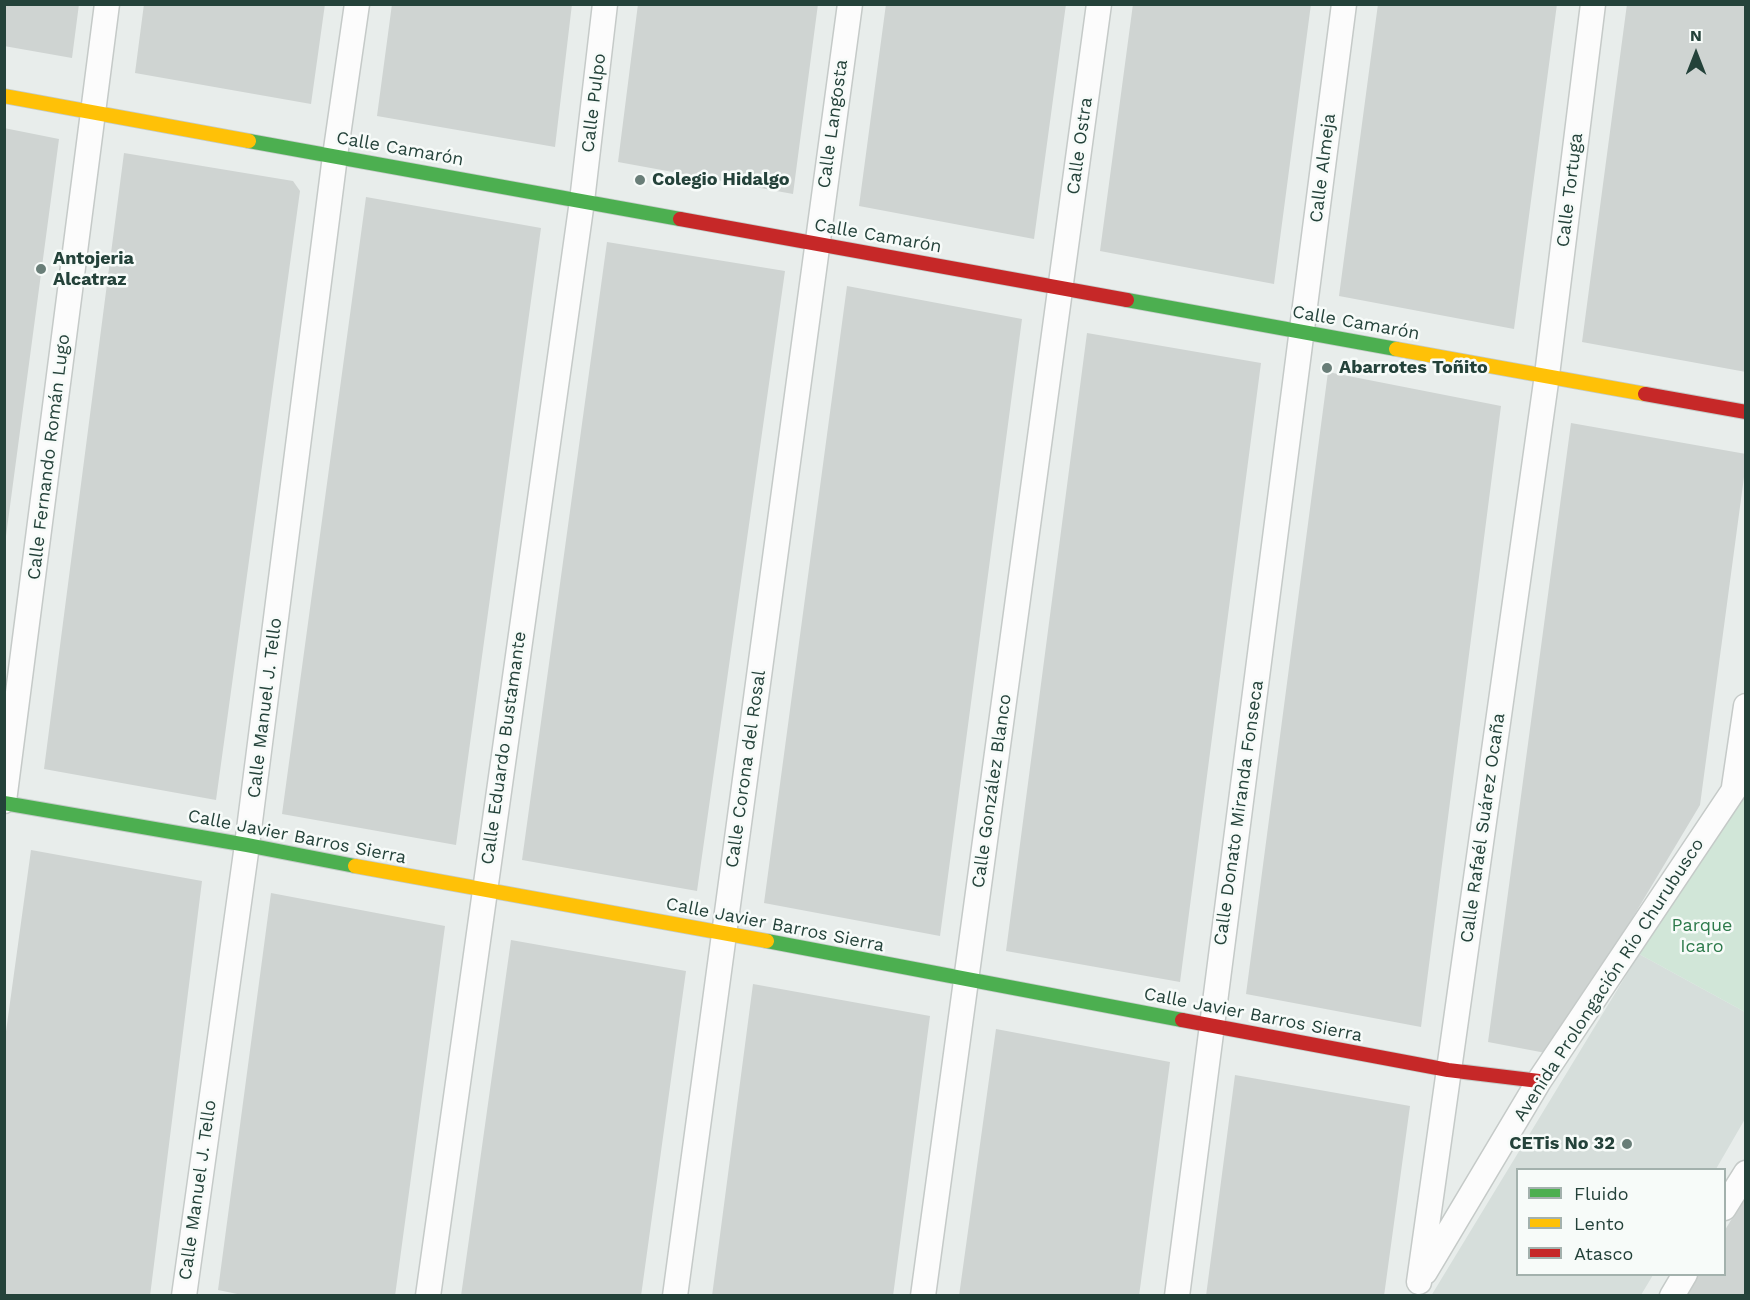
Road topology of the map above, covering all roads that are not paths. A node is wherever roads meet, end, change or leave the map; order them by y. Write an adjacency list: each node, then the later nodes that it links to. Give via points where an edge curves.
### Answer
1 (108, 4): 9 (street, Calle Fernando Román Lugo)
2 (357, 4): 10 (street, Calle Manuel J. Tello)
3 (605, 4): 11 (street, Calle Pulpo)
4 (850, 4): 12 (street, Calle Langosta)
5 (1099, 4): 13 (street, Calle Ostra)
6 (1344, 4): 14 (street, Calle Almeja)
7 (1593, 4): 15 (street, Calle Tortuga)
8 (4, 96): 9 (street, Calle Camarón)
9 (93, 112): 10 (street, Calle Camarón); 20 (street, Calle Fernando Román Lugo)
10 (335, 156): 11 (street, Calle Camarón); 21 (street, Calle Manuel J. Tello)
11 (582, 201): 12 (street, Calle Camarón); 22 (street, Calle Eduardo Bustamante)
12 (816, 243): 13 (street, Calle Camarón); 23 (street, Calle Corona del Rosal)
13 (1061, 287): 14 (street, Calle Camarón); 24 (street, Calle González Blanco)
14 (1303, 331): 15 (street, Calle Camarón); 25 (street, Calle Donato Miranda Fonseca)
15 (1547, 375): 16 (street, Calle Camarón); 26 (street, Calle Rafaél Suárez Ocaña)
16 (1746, 412)
17 (1746, 706): 19 (street)
18 (1746, 772): 19 (street, Avenida Prolongación Río Churubusco)
19 (1733, 792): 27 (street, Avenida Prolongación Río Churubusco)
20 (4, 802): 21 (street, Calle Javier Barros Sierra)
21 (247, 845): 22 (street, Calle Javier Barros Sierra); 32 (street, Calle Manuel J. Tello)
22 (484, 891): 23 (street, Calle Javier Barros Sierra); 33 (street, Calle Eduardo Bustamante)
23 (724, 933): 24 (street, Calle Javier Barros Sierra); 34 (street, Calle Corona del Rosal)
24 (966, 980): 25 (street, Calle Javier Barros Sierra); 35 (street, Calle González Blanco)
25 (1211, 1026): 26 (street, Calle Javier Barros Sierra); 36 (street, Calle Donato Miranda Fonseca)
26 (1449, 1070): 27 (street, Calle Javier Barros Sierra); 31 (street, Calle Rafaél Suárez Ocaña)
27 (1539, 1081): 31 (street, Avenida Prolongación Río Churubusco)
28 (1746, 1173): 29 (street)
29 (1726, 1206)
30 (1684, 1276): 37 (street)
31 (1419, 1282)
32 (184, 1296)
33 (428, 1296)
34 (675, 1296)
35 (923, 1296)
36 (1177, 1296)
37 (1672, 1296)

